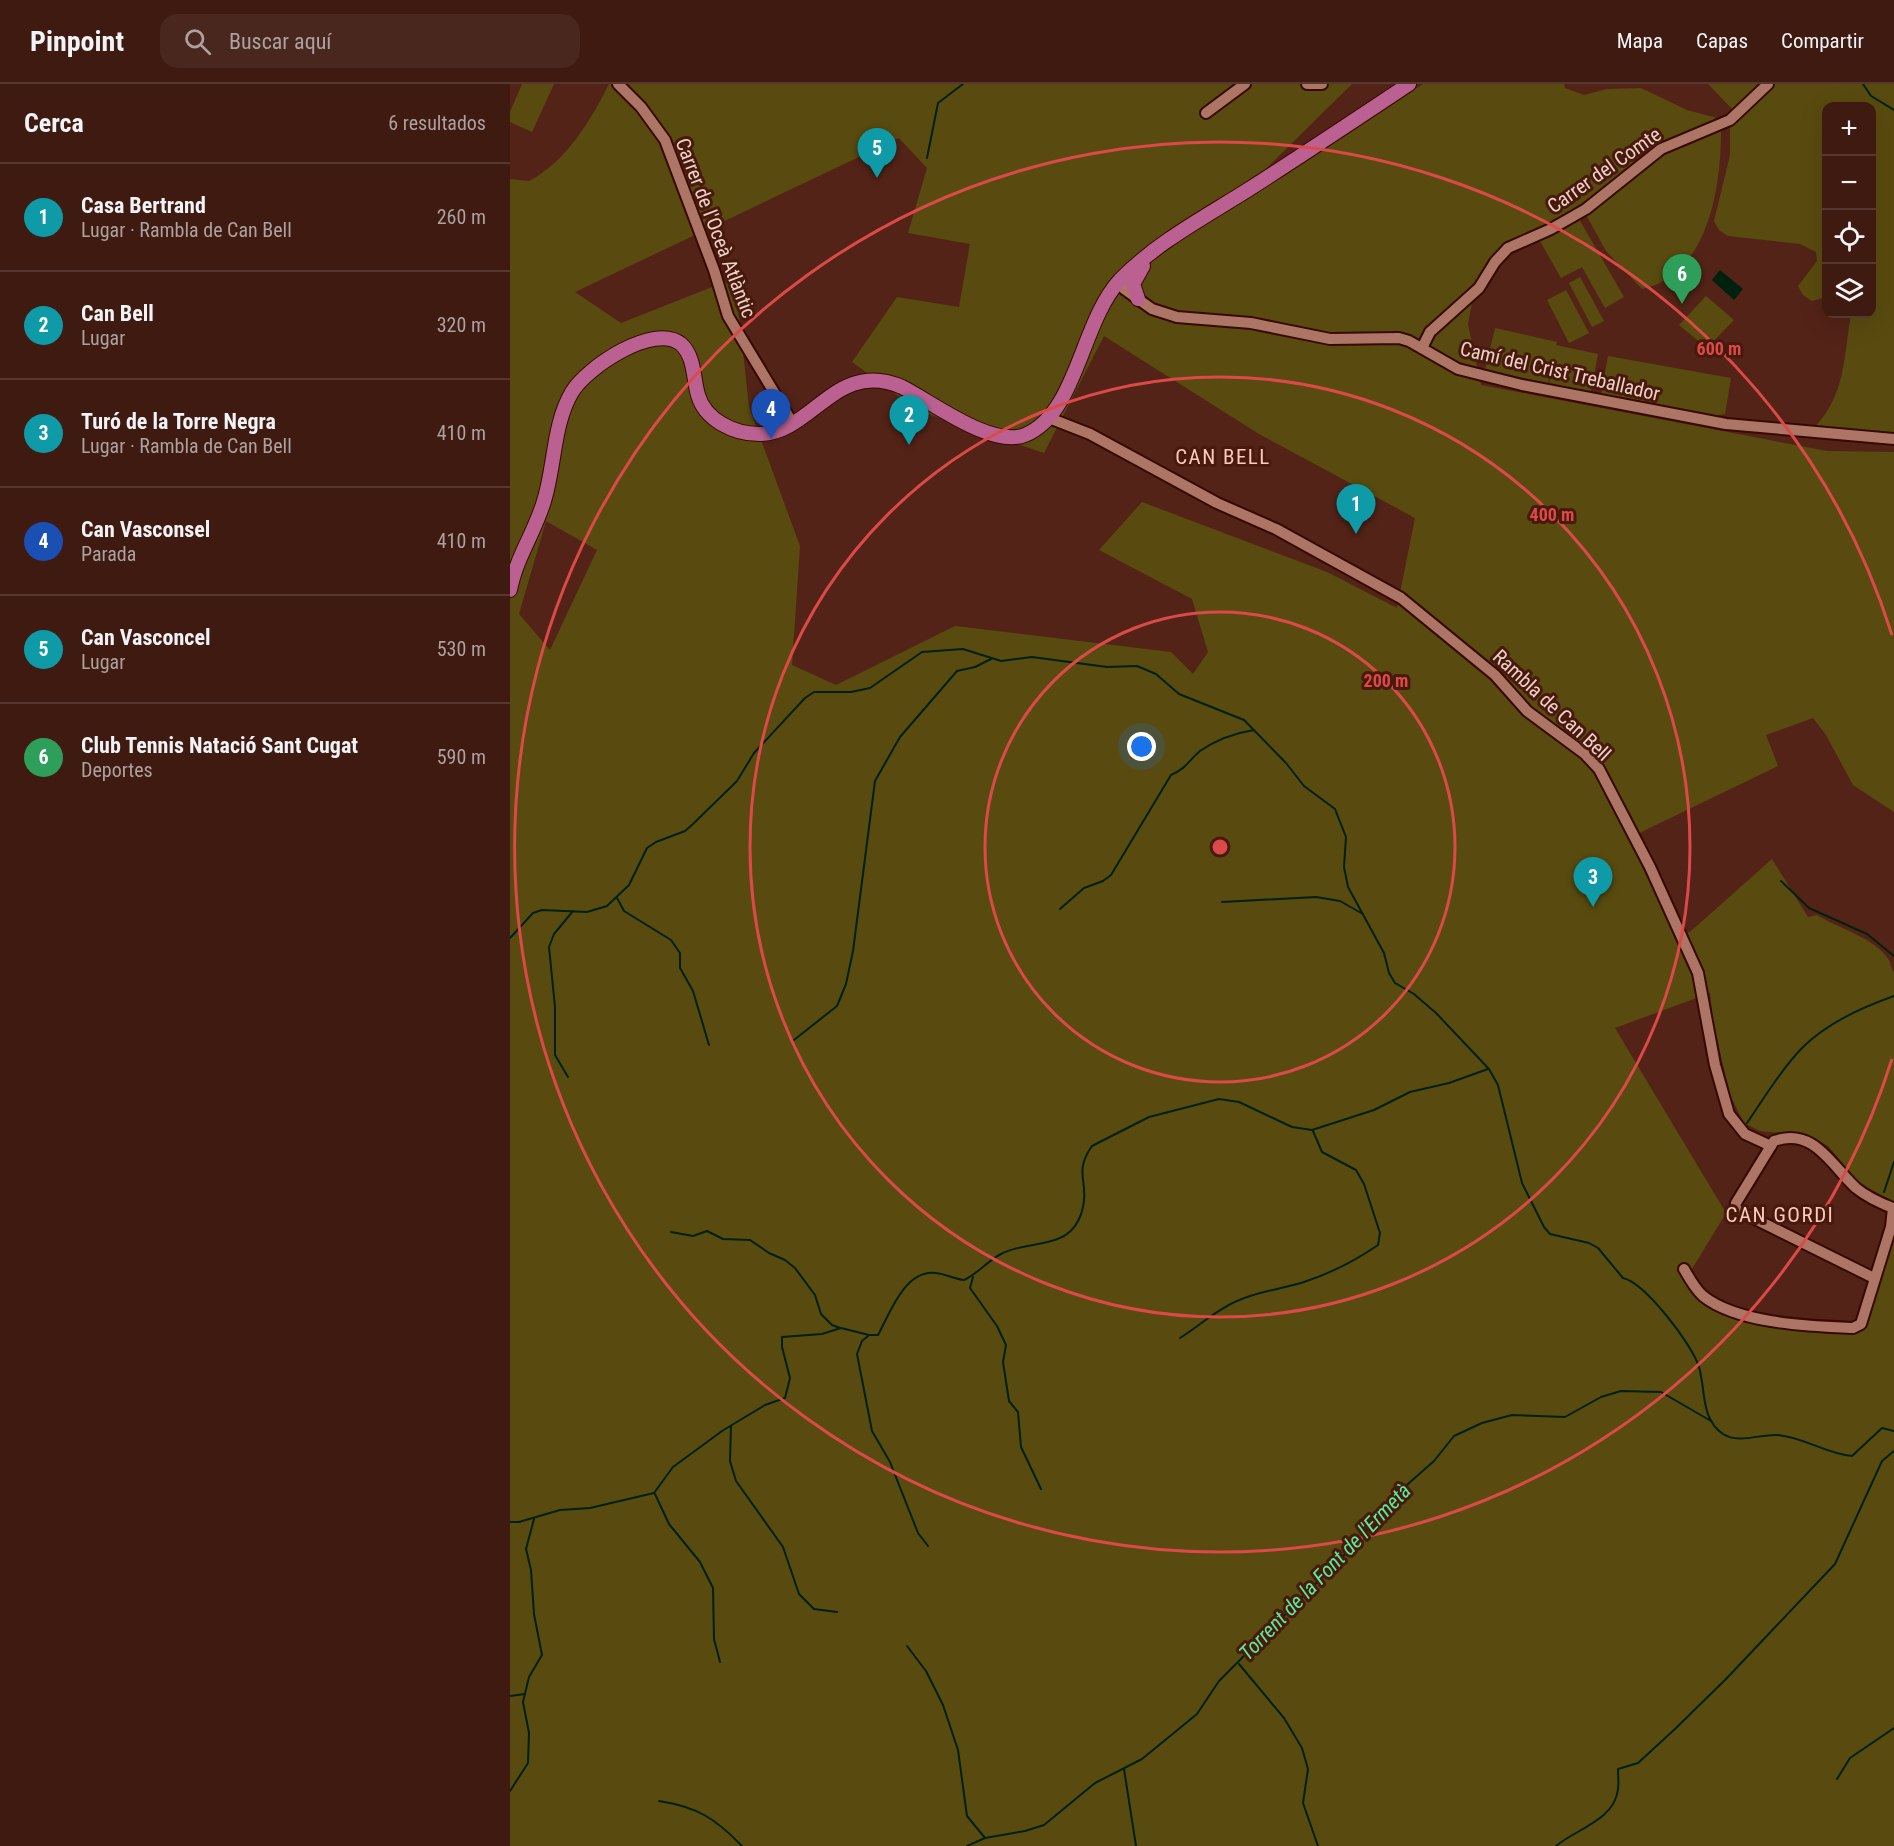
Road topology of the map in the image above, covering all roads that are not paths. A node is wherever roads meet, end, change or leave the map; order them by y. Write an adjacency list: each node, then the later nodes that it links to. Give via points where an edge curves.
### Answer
1 (618, 84): 13 (street, Carrer de l'Oceà Atlàntic, via 648,114 665,140 728,315)
2 (1245, 84): 7 (street)
3 (1307, 84): 4 (street)
4 (1322, 84)
5 (1409, 84): 8 (main road)
6 (1768, 84): 11 (street, Carrer del Comte, via 1730,120 1661,149 1586,208 1508,248 1479,288 1430,332)
7 (1206, 113)
8 (1152, 253): 9 (main road); 10 (main road, via 1135,277)
9 (1119, 286): 10 (main road, via 1129,285); 12 (main road, via 1086,337 1064,396)
10 (1138, 299): 11 (street, Camí del Crist Treballador, via 1177,318 1251,323 1330,339 1399,338)
11 (1422, 348): 14 (street, Camí del Crist Treballador, via 1477,375 1704,420)
12 (1049, 418): 13 (main road, via 1024,435 994,435 902,387 872,380 844,387); 16 (street, Rambla de Can Bell, via 1090,434 1217,503 1276,529 1401,598 1496,675 1527,711 1599,769 1695,966 1729,1114 1745,1134)
13 (792, 422): 15 (main road, via 776,431 755,434 719,422 703,406 691,360 676,341 651,340 612,355 581,381 568,400 543,505 517,562)
14 (1894, 439)
15 (510, 590)
16 (1771, 1146): 17 (street, via 1780,1139 1809,1141 1822,1149 1858,1189); 19 (street, via 1735,1209)
17 (1893, 1208): 19 (street)
18 (1684, 1269): 19 (street, via 1703,1296 1745,1314 1853,1328 1861,1324)
19 (1875, 1278)

